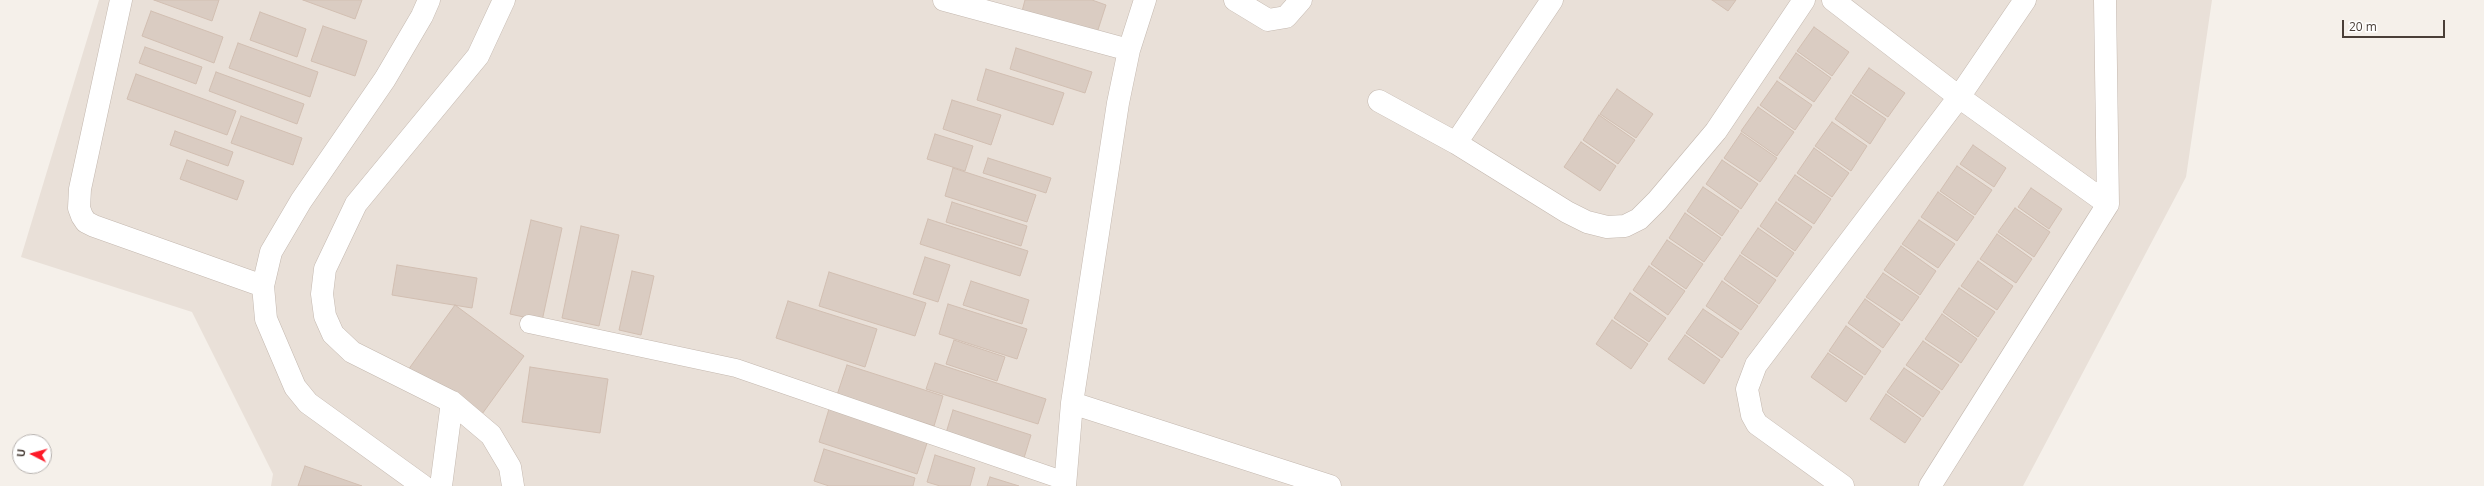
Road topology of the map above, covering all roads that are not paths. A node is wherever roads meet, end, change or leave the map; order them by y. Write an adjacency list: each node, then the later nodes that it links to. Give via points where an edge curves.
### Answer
1 (121, 0): 18 (street, via 78,208 86,222 101,229)
2 (429, 0): 18 (street, via 385,80 282,232 272,252)
3 (504, 0): 20 (street, via 478,56 356,204 325,269 322,294 324,316 333,334 352,352)
4 (944, 0): 13 (street)
5 (1146, 0): 13 (street)
6 (1235, 0): 7 (street, via 1268,20 1286,17)
7 (1301, 0)
8 (1552, 0): 16 (street)
9 (1804, 0): 16 (street, via 1716,131 1657,201 1639,219 1625,226 1607,227 1587,222)
10 (1833, 0): 14 (street)
11 (2025, 0): 14 (street)
12 (2105, 0): 17 (street)
13 (1129, 50): 21 (street, via 1118,103)
14 (1959, 97): 17 (street); 27 (street, via 1756,365 1747,389 1752,415 1757,424)
15 (1379, 101): 16 (street)
16 (1456, 143)
17 (2108, 204): 28 (street)
18 (263, 286): 24 (street, via 266,319 295,387 308,403)
19 (529, 324): 23 (lane, via 736,368)
20 (452, 402): 22 (street); 25 (street, via 491,435 510,467)
21 (1072, 403): 23 (street); 26 (street)
22 (442, 477)
23 (1065, 484)
24 (423, 486)
25 (514, 486)
26 (1330, 486)
27 (1843, 486)
28 (1930, 486)

